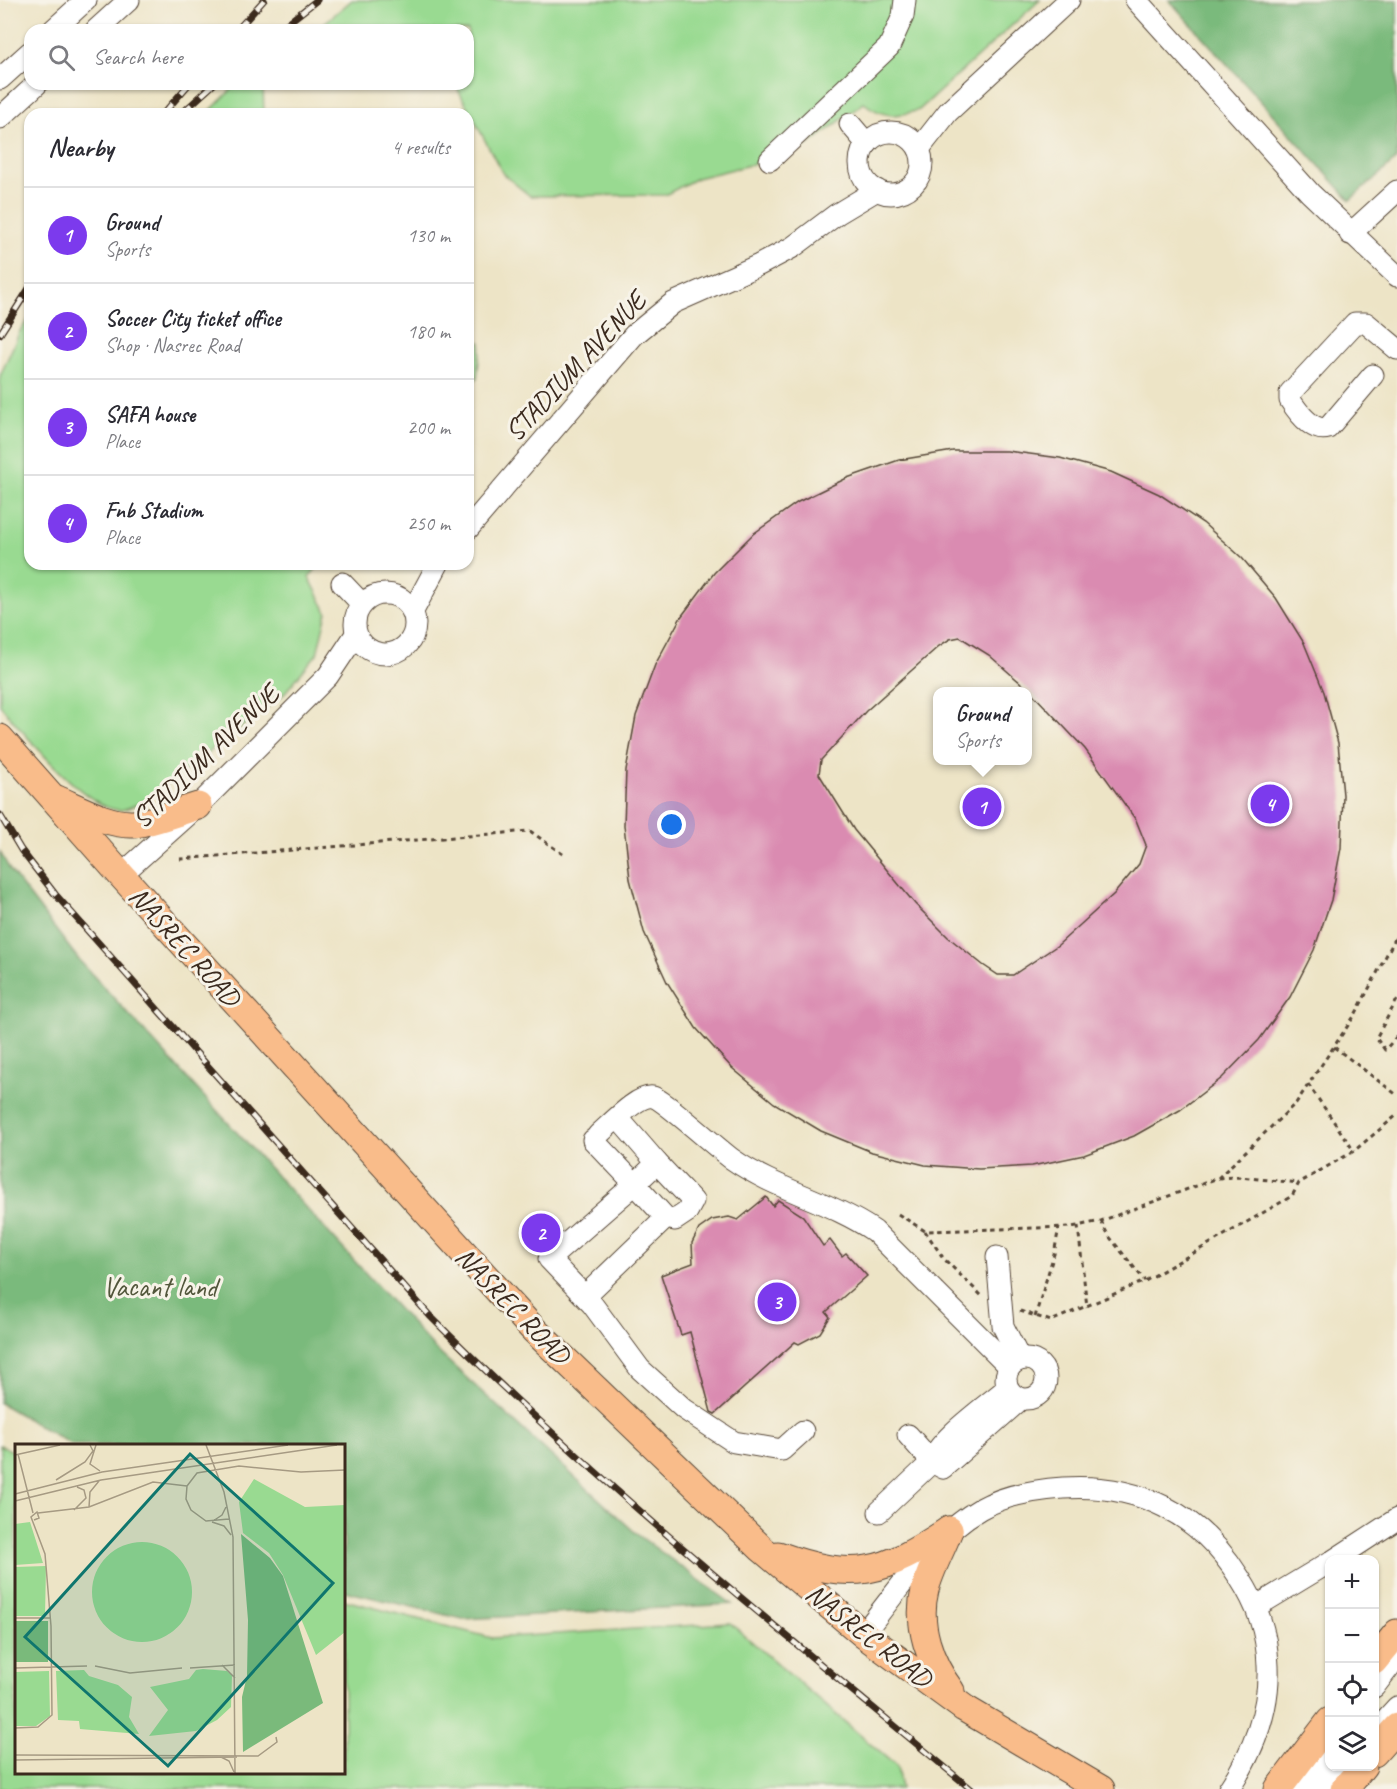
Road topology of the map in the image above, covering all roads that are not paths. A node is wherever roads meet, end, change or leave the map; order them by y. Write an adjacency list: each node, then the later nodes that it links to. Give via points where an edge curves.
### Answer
1 (86, 0): 6 (street)
2 (129, 0): 7 (street)
3 (905, 0): 15 (street, via 903,16 889,47)
4 (1069, 0): 13 (street)
5 (1136, 0): 20 (street)
6 (60, 24)
7 (103, 24)
8 (24, 57): 9 (street)
9 (0, 79)
10 (30, 90): 11 (street)
11 (0, 118)
12 (850, 124): 14 (street)
13 (912, 142): 14 (street, via 884,132); 17 (street, via 922,168 914,184 892,194)
14 (867, 144): 16 (street, via 862,153)
15 (770, 160)
16 (862, 174): 17 (street); 19 (street, STADIUM AVENUE)
17 (877, 190): 19 (street, STADIUM AVENUE)
18 (1397, 191): 20 (street)
19 (837, 214): 24 (street, STADIUM AVENUE, via 793,247 673,303 652,318 634,334)
20 (1350, 234): 21 (street)
21 (1397, 276)
22 (1397, 349): 23 (street, via 1366,322 1359,321 1290,393 1290,400 1314,426 1328,428)
23 (1373, 375)
24 (474, 522)
25 (433, 570): 28 (street)
26 (342, 583): 27 (street)
27 (362, 604): 28 (street, via 379,594); 29 (street)
28 (406, 604): 30 (street, via 415,630 406,646 389,655)
29 (356, 634): 30 (street); 31 (street, STADIUM AVENUE)
30 (370, 651): 31 (street, STADIUM AVENUE)
31 (328, 676): 34 (street, STADIUM AVENUE)
32 (0, 738): 33 (main road, NASREC ROAD)
33 (53, 798): 34 (main road, via 126,824); 35 (main road, NASREC ROAD)
34 (198, 806): 35 (street, STADIUM AVENUE)
35 (120, 875): 50 (main road, NASREC ROAD, via 533,1329)
36 (618, 1118): 37 (street); 38 (street, via 596,1138); 42 (street, via 643,1098 653,1097 732,1159 766,1180 861,1222 890,1244)
37 (657, 1163): 38 (street); 39 (street, via 693,1201 687,1212 675,1220)
38 (635, 1184): 39 (street); 41 (street, via 549,1259)
39 (666, 1218): 41 (street)
40 (997, 1257): 42 (street, via 1003,1326)
41 (585, 1296): 44 (street, via 640,1369 684,1409 734,1442 782,1450)
42 (1015, 1363): 43 (street, via 1006,1374); 43 (street, via 1034,1360 1046,1376 1041,1394 1029,1400)
43 (1014, 1394): 46 (street, via 943,1468)
44 (803, 1431)
45 (908, 1435): 46 (street)
46 (933, 1462): 47 (street)
47 (879, 1512)
48 (1397, 1519): 51 (street)
49 (950, 1530): 50 (main road, via 909,1557 862,1571 815,1568); 53 (street, via 981,1508 1007,1498 1057,1489 1116,1490 1173,1511 1199,1528 1218,1545); 55 (street); 60 (main road, via 925,1591 923,1616 933,1663)
50 (762, 1549): 55 (main road, NASREC ROAD)
51 (1342, 1555)
52 (1325, 1564): 53 (street)
53 (1257, 1606): 69 (street, via 1268,1666 1266,1696 1245,1764)
54 (1397, 1633): 56 (main road)
55 (863, 1634): 60 (main road, NASREC ROAD)
56 (1379, 1655)
57 (1397, 1657): 58 (street)
58 (1379, 1680)
59 (1397, 1707): 62 (street)
60 (964, 1708): 68 (main road, NASREC ROAD)
61 (1325, 1726): 70 (main road)
62 (1379, 1727)
63 (1397, 1727): 64 (main road)
64 (1379, 1747)
65 (1325, 1755): 71 (street)
66 (1338, 1771): 72 (street)
67 (1360, 1771): 73 (main road)
68 (1101, 1789)
69 (1229, 1789)
70 (1278, 1789)
71 (1301, 1789)
72 (1321, 1789)
73 (1344, 1789)

